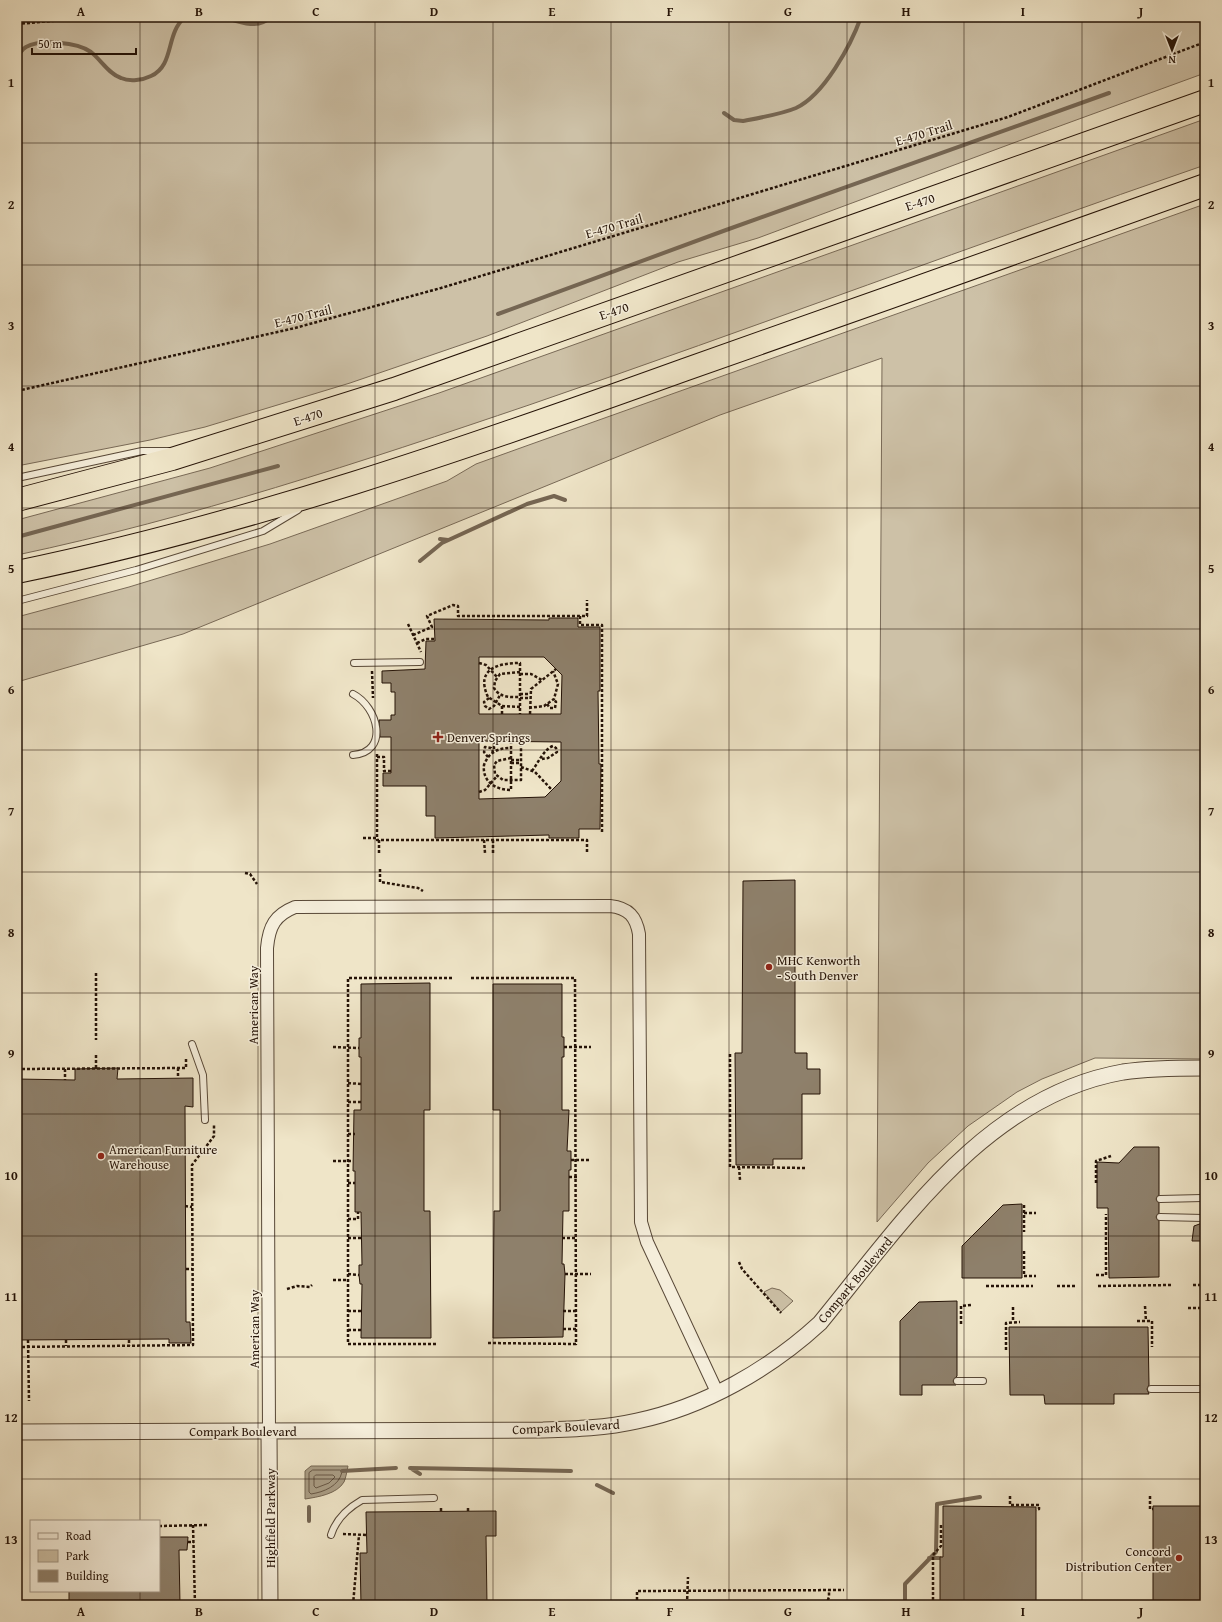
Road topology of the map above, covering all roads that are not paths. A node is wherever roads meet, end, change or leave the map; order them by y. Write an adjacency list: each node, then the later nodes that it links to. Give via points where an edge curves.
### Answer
1 (1205, 101): 3 (highway, E-470, via 394,389)
2 (1205, 185): 5 (highway, via 624,392)
3 (201, 451): 4 (lane, via 142,451); 6 (highway, E-470)
4 (17, 478)
5 (327, 492): 7 (lane); 9 (highway, via 144,543)
6 (17, 500)
7 (308, 504)
8 (301, 508): 10 (lane, via 263,531 136,570)
9 (17, 572)
10 (17, 601)
11 (420, 662): 12 (lane)
12 (354, 663)
13 (353, 694): 14 (lane, via 361,698 370,709 376,721 377,731 367,752)
14 (353, 755)
15 (192, 1044): 17 (lane, via 203,1075)
16 (1205, 1068): 26 (street, Compark Boulevard, via 1109,1075 1060,1093 1010,1120 969,1151 930,1189 820,1322 766,1364)
17 (204, 1120)
18 (1202, 1196): 19 (lane)
19 (1160, 1198)
20 (1160, 1217): 21 (lane)
21 (1203, 1218)
22 (957, 1381): 23 (lane)
23 (983, 1381)
24 (1199, 1389): 25 (lane)
25 (1151, 1390)
26 (718, 1392): 27 (street, Compark Boulevard, via 662,1414 623,1424 586,1428); 27 (street, American Way, via 647,1242 641,1222 639,934 630,912 610,906 295,907 281,912 273,924 267,943 266,962)
27 (269, 1431): 28 (street, Compark Boulevard); 31 (street, Highfield Parkway)
28 (17, 1432)
29 (434, 1498): 30 (lane, via 362,1500 341,1516)
30 (331, 1535)
31 (270, 1605)

